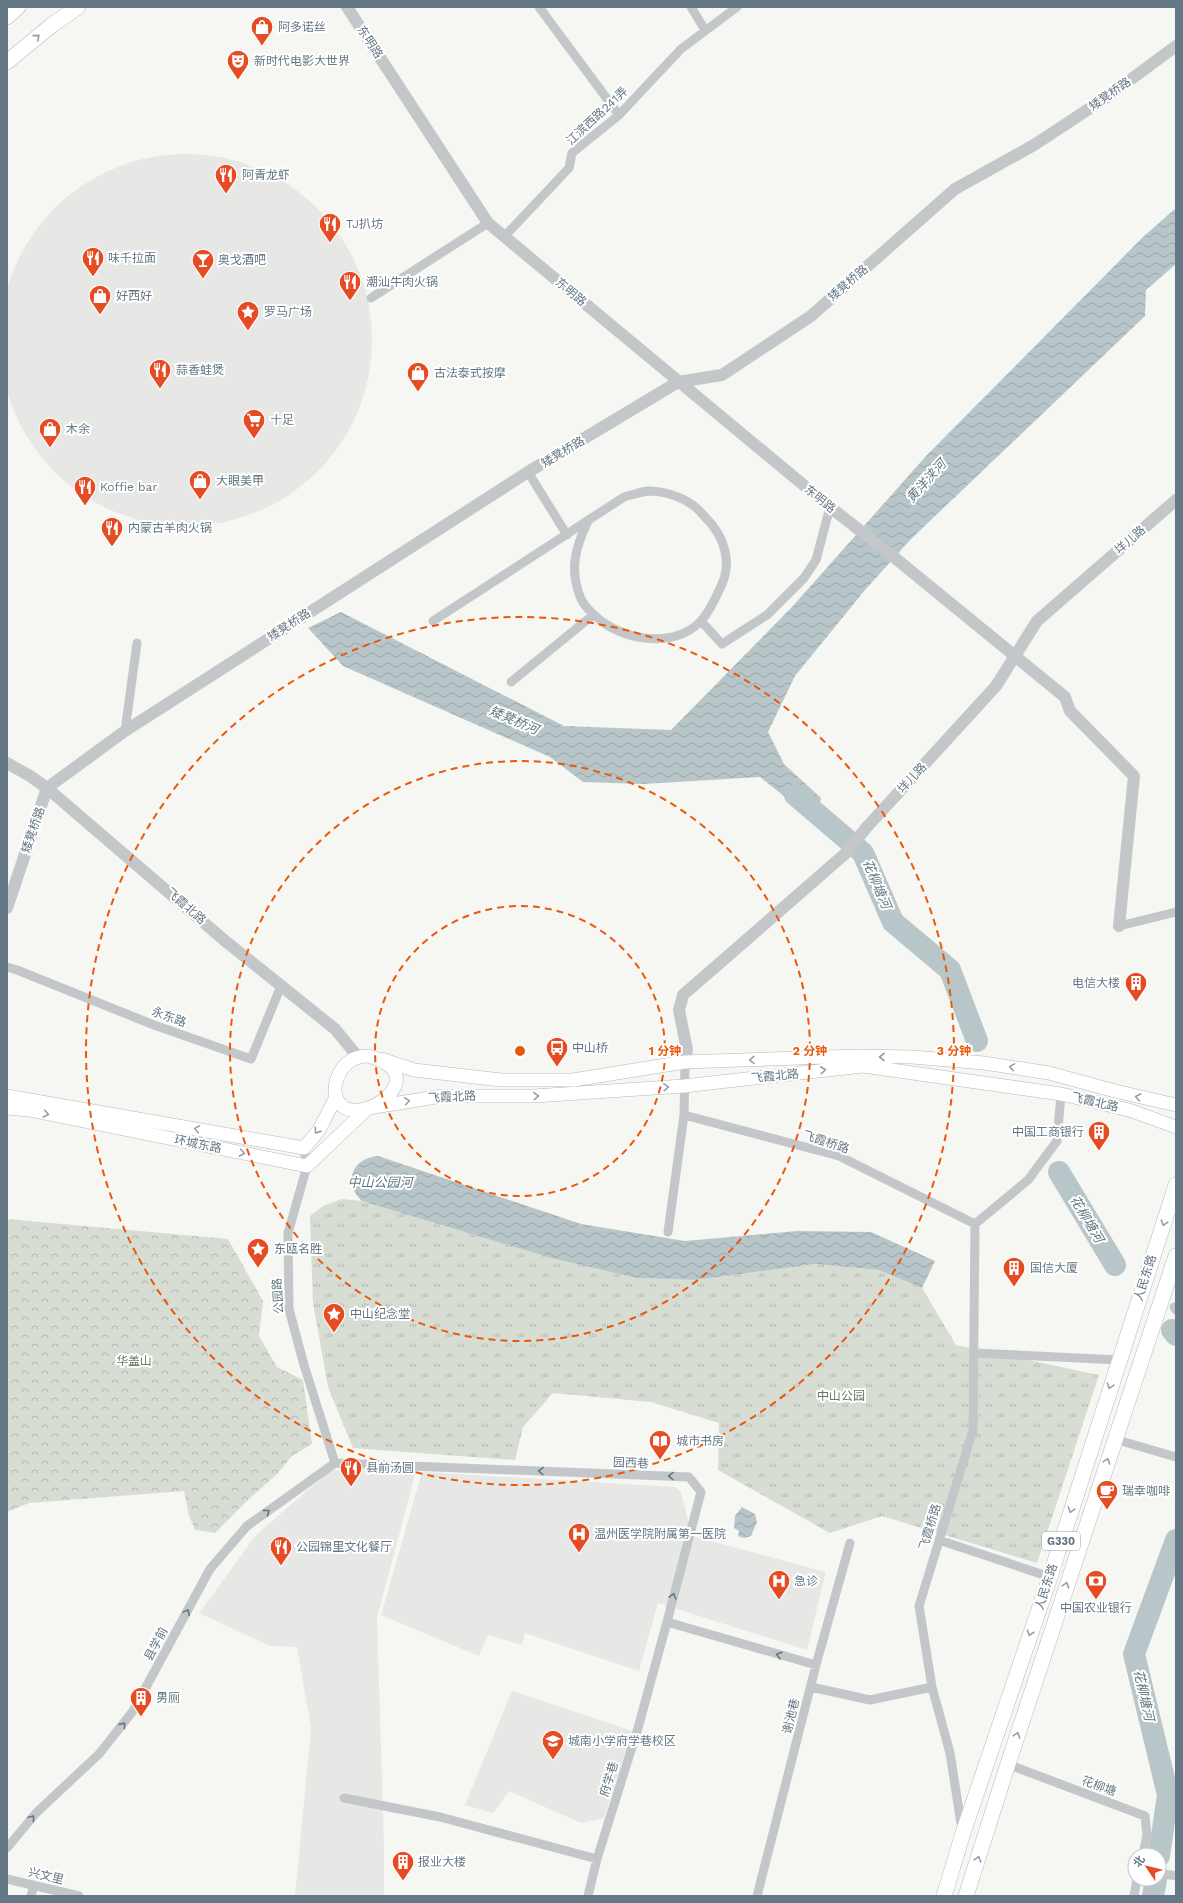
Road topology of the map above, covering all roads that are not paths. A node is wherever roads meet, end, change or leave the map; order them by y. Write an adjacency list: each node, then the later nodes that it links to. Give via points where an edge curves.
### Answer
1 (18, 7): 7 (main road)
2 (78, 7): 10 (main road, one-way to 2)
3 (347, 7): 12 (street, 东明路)
4 (539, 7): 11 (street)
5 (691, 7): 8 (street)
6 (736, 7): 8 (street, 江滨西路241弄)
7 (7, 17)
8 (705, 30): 11 (street, 江滨西路241弄, via 681,49)
9 (1176, 46): 15 (street, 矮凳桥路, via 1108,97 1041,140 955,189 804,320 722,375)
10 (7, 62)
11 (619, 114): 13 (street, 江滨西路241弄, via 572,153 569,168)
12 (488, 223): 13 (street, 东明路); 14 (street)
13 (504, 237): 15 (street, 东明路)
14 (371, 298)
15 (678, 382): 16 (street, 矮凳桥路); 18 (street, 东明路)
16 (528, 472): 20 (street); 27 (street, 矮凳桥路)
17 (1176, 500): 25 (street, 垟儿路, via 1037,621)
18 (830, 507): 23 (street, via 816,560 804,578 767,615 722,644); 25 (street, 东明路)
19 (588, 521): 20 (street); 21 (street, via 577,545 574,570 581,600); 23 (street, via 624,497 647,491 669,494 692,504 712,524 726,550 726,575 712,606)
20 (567, 534): 22 (street)
21 (593, 615): 23 (street, via 615,631 644,639 668,638 689,630); 26 (street)
22 (433, 621)
23 (701, 621)
24 (137, 643): 27 (street)
25 (1015, 656): 32 (street, 东明路, via 1065,697 1070,711 1134,776); 37 (street, 垟儿路, via 996,686 846,853 684,995 679,1010 687,1050)
26 (511, 682)
27 (125, 731): 29 (street, 矮凳桥路)
28 (7, 763): 29 (street, 飞霞北路)
29 (47, 788): 30 (street, 矮凳桥路); 34 (street, 飞霞北路)
30 (7, 908)
31 (1176, 912): 32 (street)
32 (1119, 926)
33 (7, 967): 34 (street, 永东路, via 251,1059)
34 (281, 986): 35 (street, 飞霞北路, via 335,1029)
35 (358, 1057): 36 (main road, 飞霞北路); 41 (main road, via 350,1061 338,1076 334,1091)
36 (381, 1059): 37 (main road, 飞霞北路, via 414,1070 501,1080 573,1080); 44 (main road, 飞霞北路, via 395,1072 396,1084 390,1094)
37 (685, 1062): 38 (street); 42 (main road, 飞霞北路, one-way to 37, via 1049,1073 984,1063 912,1057 857,1056)
38 (684, 1086): 39 (main road, 飞霞北路, one-way to 39, via 863,1066); 44 (main road, 飞霞北路, one-way to 38, via 442,1096 534,1096); 45 (street)
39 (1061, 1094): 46 (main road, 飞霞北路, via 1129,1110); 50 (street, via 1057,1141 1028,1180)
40 (7, 1096): 47 (main road, 环城东路, one-way to 40)
41 (336, 1097): 44 (main road, 飞霞北路, via 343,1107); 47 (main road, one-way to 47, via 319,1130)
42 (1176, 1105)
43 (7, 1108): 48 (main road, 环城东路, one-way to 48, via 29,1110)
44 (368, 1108): 48 (main road)
45 (684, 1115): 50 (street, 飞霞桥路, via 839,1156); 51 (street)
46 (1176, 1127)
47 (304, 1148): 48 (street, 公园路)
48 (307, 1166): 57 (street, 公园路, via 288,1233 289,1309)
49 (1176, 1186): 54 (main road, 人民东路 / G330, one-way to 54)
50 (975, 1224): 53 (street, 飞霞桥路)
51 (668, 1232)
52 (1176, 1256): 55 (main road, 人民东路 / G330)
53 (974, 1353): 54 (street); 58 (street, 飞霞桥路, via 973,1430)
54 (1119, 1360): 60 (main road, 人民东路 / G330, one-way to 60)
55 (1114, 1439): 56 (street); 65 (main road, 人民东路 / G330, one-way to 55)
56 (1176, 1456)
57 (335, 1463): 61 (street, 园西巷, one-way to 57, via 701,1492 689,1477); 69 (street, 县学前, one-way to 57, via 36,1813 99,1754 134,1711 210,1569 247,1526)
58 (939, 1540): 60 (street); 64 (street, 飞霞桥路, via 919,1606)
59 (850, 1543): 62 (street, 谢池巷)
60 (1050, 1577): 67 (main road, 人民东路 / G330, one-way to 67)
61 (666, 1622): 62 (street, one-way to 61); 70 (street, 府学巷, via 638,1728)
62 (816, 1665): 63 (street, 谢池巷)
63 (811, 1687): 64 (street, via 870,1700); 76 (street, 谢池巷)
64 (932, 1687): 67 (street, 飞霞桥路, via 950,1753)
65 (1007, 1764): 68 (street, 花柳塘, via 1145,1816 1147,1835); 78 (main road, 人民东路 / G330, one-way to 65)
66 (344, 1798): 70 (street, via 440,1817)
67 (963, 1833): 77 (main road, 人民东路 / G330)
68 (1145, 1847)
69 (7, 1848)
70 (597, 1859): 75 (street, 府学巷)
71 (7, 1879): 72 (street, 兴文里)
72 (34, 1885): 73 (street); 74 (street, 兴文里)
73 (31, 1896)
74 (79, 1896)
75 (588, 1896)
76 (757, 1896)
77 (944, 1896)
78 (966, 1896)

